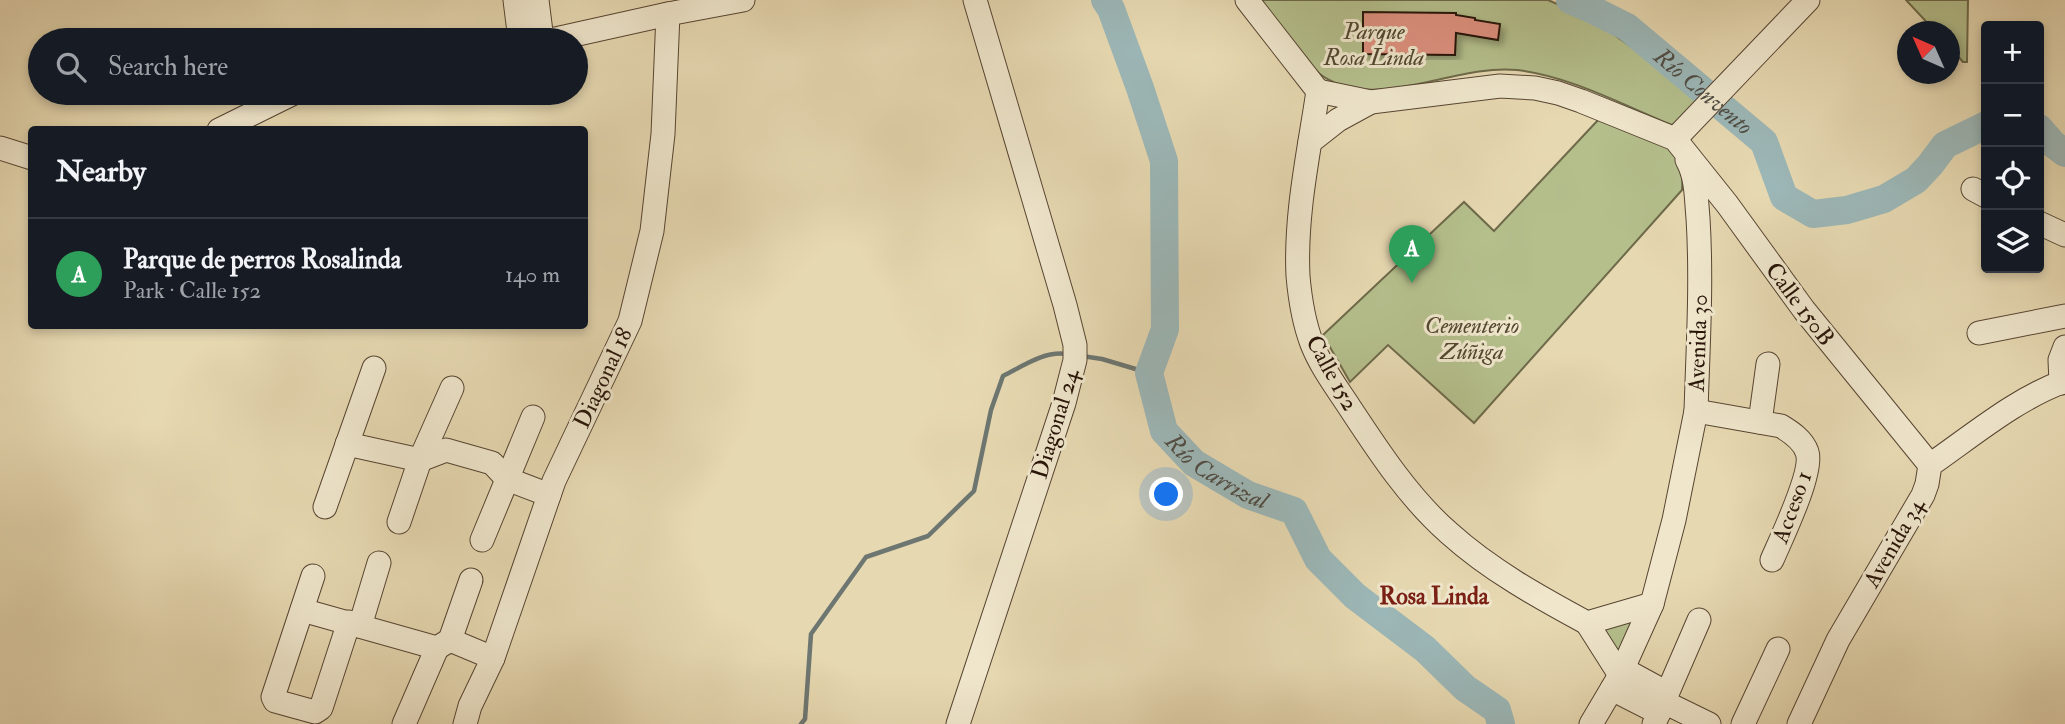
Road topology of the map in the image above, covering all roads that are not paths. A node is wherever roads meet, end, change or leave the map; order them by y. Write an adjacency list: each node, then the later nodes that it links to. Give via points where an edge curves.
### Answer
1 (514, 0): 9 (street)
2 (537, 0): 10 (street)
3 (743, 0): 8 (street)
4 (975, 0): 56 (street, Diagonal 24, via 1065,305 1075,360)
5 (1247, 0): 12 (street)
6 (1808, 0): 16 (street)
7 (641, 10): 8 (street); 11 (street)
8 (667, 14): 36 (street, Diagonal 18, via 663,134 652,231 630,321)
9 (518, 28)
10 (540, 28)
11 (587, 28)
12 (1318, 91): 13 (street); 17 (street, Calle 152)
13 (1371, 102): 16 (street, via 1517,86 1558,93); 17 (street)
14 (270, 105): 15 (street)
15 (227, 126)
16 (1675, 139): 29 (street, Avenida 30, via 1691,169 1696,194 1700,285); 34 (street, Calle 150B, via 1804,310)
17 (1310, 142): 47 (street, Calle 152, via 1298,275 1309,335 1326,371 1391,468 1436,522 1509,579)
18 (0, 148): 19 (street)
19 (28, 157)
20 (2044, 225): 21 (street)
21 (2065, 235)
22 (2065, 316): 23 (street)
23 (1979, 333)
24 (2065, 347): 27 (street, via 2060,360)
25 (1768, 364): 31 (street)
26 (374, 368): 32 (street)
27 (2063, 382): 34 (street, via 2001,415)
28 (452, 388): 33 (street)
29 (1696, 411): 31 (street, Acceso 1); 44 (street, Avenida 30)
30 (533, 417): 35 (street)
31 (1760, 422): 40 (street, Acceso 1, via 1793,433 1808,454 1808,471)
32 (348, 444): 33 (street); 37 (street)
33 (421, 460): 35 (street, via 446,450 492,463); 38 (street)
34 (1930, 465): 60 (street, Avenida 34, via 1923,495 1838,640)
35 (507, 479): 36 (street); 39 (street)
36 (549, 495): 51 (street, Diagonal 18)
37 (325, 506)
38 (399, 522)
39 (482, 540)
40 (1772, 560)
41 (379, 563): 48 (street)
42 (313, 576): 45 (street)
43 (471, 580): 49 (street)
44 (1652, 604): 47 (street); 52 (street, Avenida 30)
45 (302, 610): 48 (street); 48 (street, via 273,697 314,712 321,708)
46 (1699, 620): 53 (street)
47 (1587, 623): 52 (street, Calle 152)
48 (355, 624): 49 (street)
49 (444, 644): 51 (street); 54 (street)
50 (1778, 649): 59 (street)
51 (493, 658): 55 (street, Diagonal 18)
52 (1618, 678): 53 (street); 57 (street, Avenida 30)
53 (1661, 708): 58 (street)
54 (404, 724)
55 (465, 724)
56 (958, 724)
57 (1591, 724)
58 (1709, 724)
59 (1743, 724)
60 (1799, 724)

